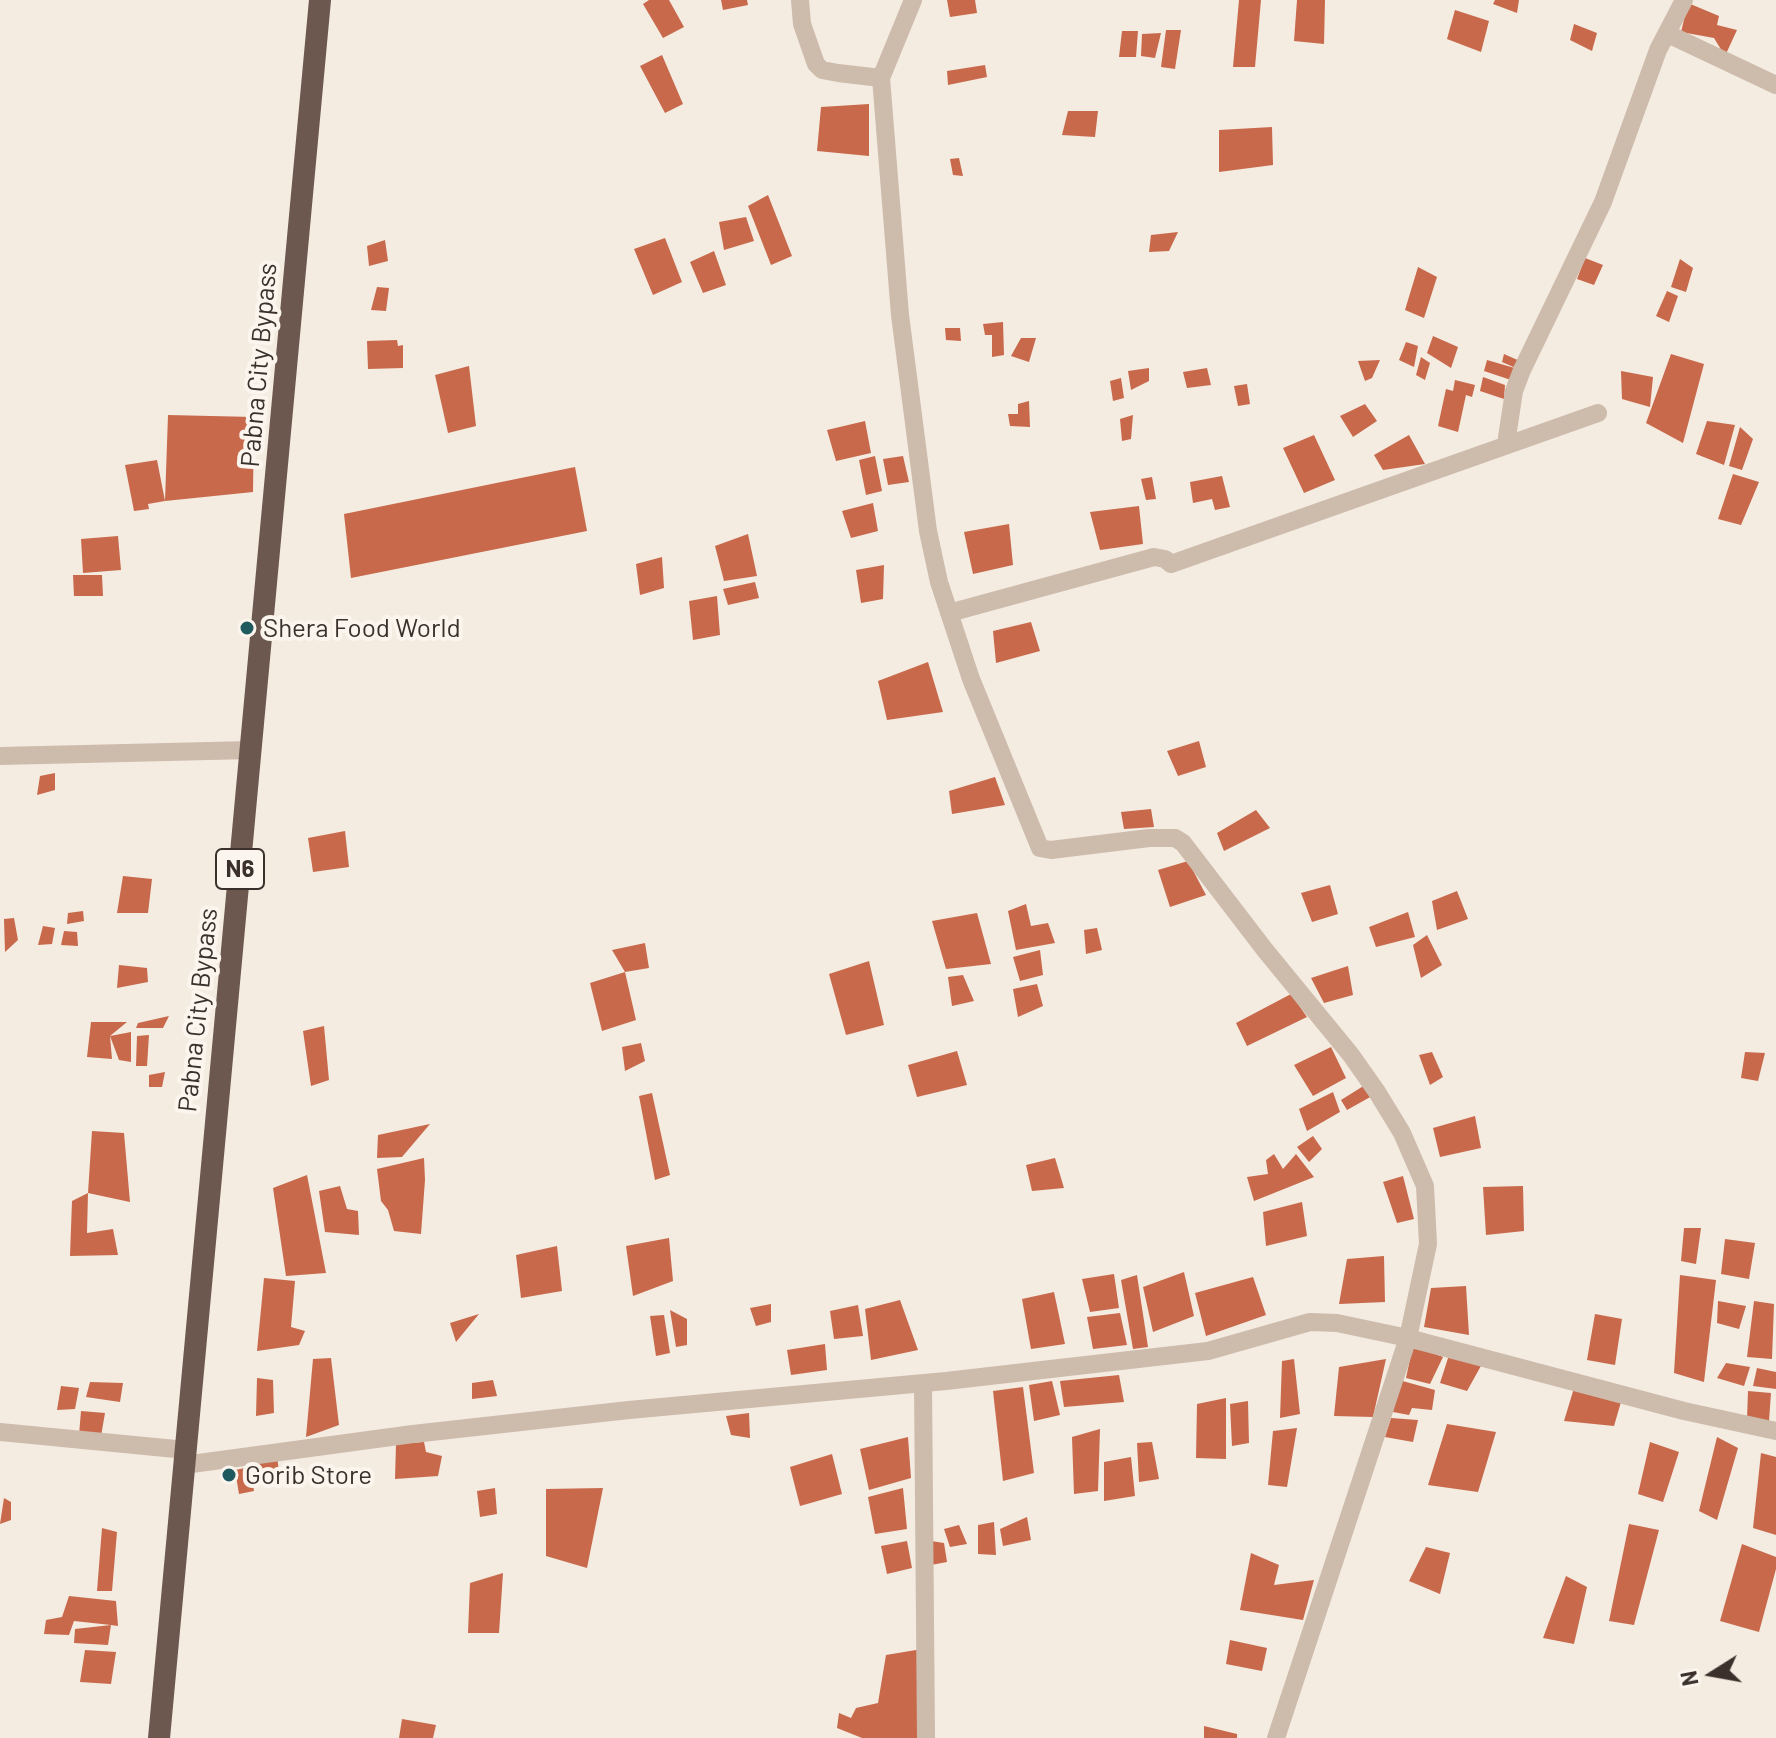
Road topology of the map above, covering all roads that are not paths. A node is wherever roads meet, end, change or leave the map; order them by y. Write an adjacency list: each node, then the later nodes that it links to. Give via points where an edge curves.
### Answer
1 (320, 0): 11 (highway, Pabna City Bypass / N6)
2 (800, 0): 6 (street, via 802,24 822,70)
3 (913, 0): 6 (street)
4 (1684, 0): 5 (street)
5 (1668, 34): 7 (street); 9 (street, via 1603,202 1522,370)
6 (881, 78): 10 (street, via 900,315 928,531)
7 (1776, 85)
8 (1598, 413): 9 (street)
9 (1506, 444): 10 (street, via 1171,564 1154,557)
10 (949, 613): 13 (street, via 1040,848 1149,838 1183,843 1377,1092 1425,1186 1428,1244)
11 (251, 750): 12 (street); 17 (highway, Pabna City Bypass / N6)
12 (0, 756)
13 (1408, 1338): 14 (street, via 1310,1322 1208,1351); 15 (street); 20 (street)
14 (923, 1383): 17 (street); 19 (street)
15 (1776, 1431)
16 (0, 1432): 17 (street)
17 (185, 1457): 18 (highway, Pabna City Bypass / N6)
18 (159, 1738)
19 (926, 1738)
20 (1276, 1738)

